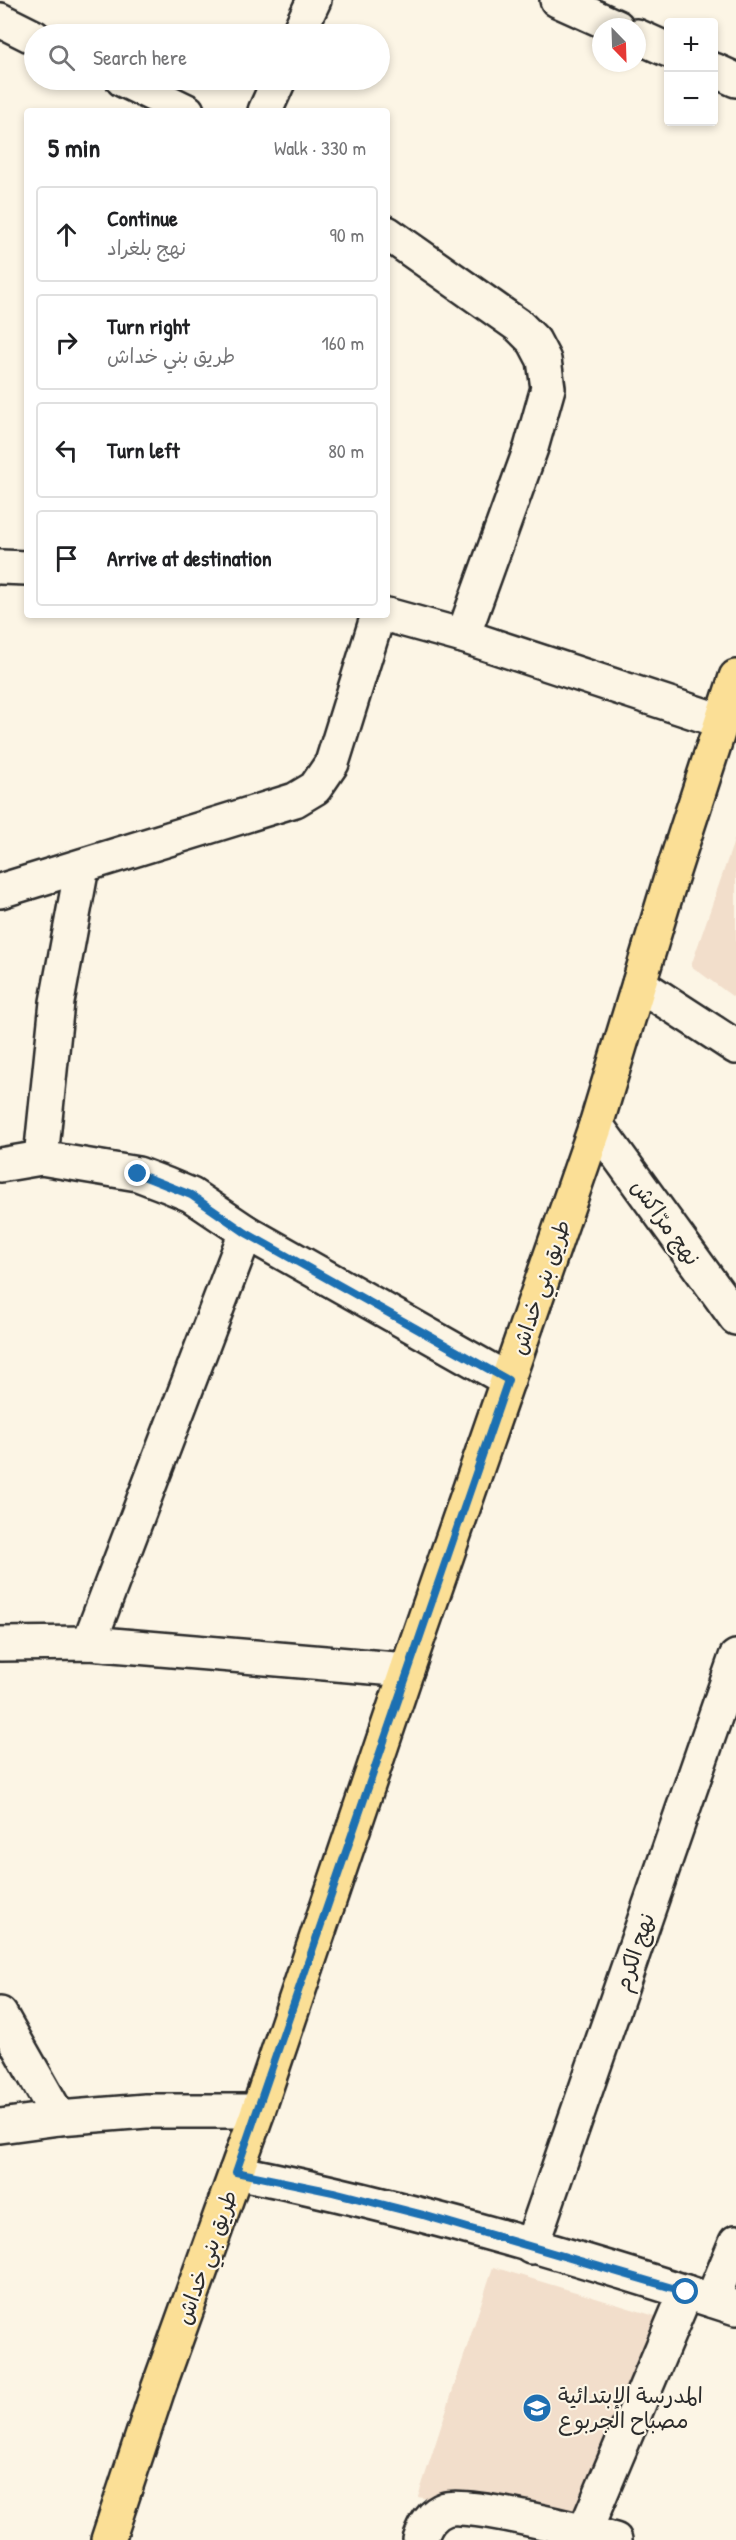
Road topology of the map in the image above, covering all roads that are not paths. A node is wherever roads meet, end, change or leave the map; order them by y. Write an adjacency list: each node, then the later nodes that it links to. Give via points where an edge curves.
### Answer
1 (314, 0): 5 (street)
2 (557, 0): 3 (street)
3 (597, 18)
4 (0, 20): 6 (street)
5 (303, 24)
6 (24, 31)
7 (646, 40): 8 (street)
8 (664, 48)
9 (718, 72): 10 (street)
10 (736, 80)
11 (144, 90): 13 (street)
12 (274, 90): 14 (street)
13 (182, 108)
14 (266, 108)
15 (390, 235): 20 (street, via 519,326 534,341 544,360 548,388 531,448)
16 (0, 567): 17 (street)
17 (24, 568)
18 (390, 616): 20 (street)
19 (377, 618): 23 (street, via 332,763 315,788 295,800)
20 (463, 636): 22 (street)
21 (736, 676): 22 (main road, طريق بني خداش)
22 (721, 721): 25 (main road, طريق بني خداش)
23 (82, 867): 24 (street); 28 (street, via 57,1002)
24 (0, 891)
25 (639, 984): 26 (street); 27 (main road, طريق بني خداش)
26 (736, 1047)
27 (597, 1125): 31 (street, نهج مرّاكش); 32 (main road, طريق بني خداش)
28 (41, 1158): 29 (street); 30 (street, via 138,1174 191,1195)
29 (0, 1165)
30 (246, 1233): 32 (street); 33 (street)
31 (736, 1318)
32 (508, 1380): 36 (main road, طريق بني خداش)
33 (89, 1643): 34 (street); 36 (street)
34 (0, 1644)
35 (736, 1657): 43 (street, نهج الكرم)
36 (407, 1670): 38 (main road, طريق بني خداش)
37 (0, 2014): 39 (street)
38 (258, 2111): 39 (street, via 146,2111); 41 (main road, طريق بني خداش)
39 (59, 2118): 40 (street)
40 (0, 2126)
41 (236, 2172): 43 (street, via 333,2192); 46 (main road, طريق بني خداش)
42 (736, 2242): 44 (street)
43 (531, 2247): 44 (street)
44 (711, 2300): 45 (street)
45 (585, 2531): 47 (street, via 458,2507 437,2513 429,2520); 48 (street)
46 (108, 2540)
47 (420, 2540)
48 (615, 2540)

